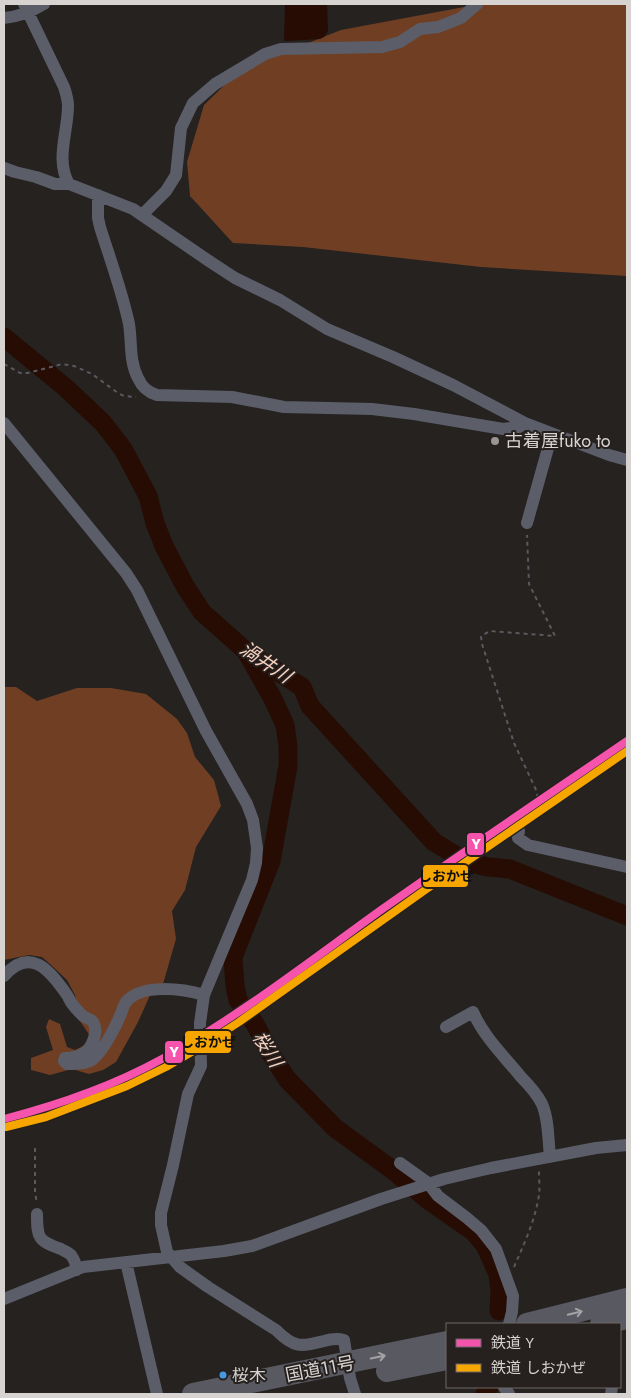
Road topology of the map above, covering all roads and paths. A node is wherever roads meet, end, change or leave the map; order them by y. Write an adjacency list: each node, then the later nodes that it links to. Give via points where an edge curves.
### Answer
1 (44, 4): 3 (street)
2 (477, 4): 8 (street, via 461,18 438,27 420,29 400,42 382,47 281,49 265,54 216,84 193,103 181,128 176,175 166,191)
3 (26, 8): 4 (street, via 11,18); 6 (street, via 67,96 62,156 64,176)
4 (4, 18)
5 (4, 168): 6 (street, via 55,184)
6 (69, 184): 7 (street)
7 (98, 195): 8 (street); 10 (street, via 98,218 129,325 134,369)
8 (142, 215): 12 (street, via 208,261 327,329 394,357)
9 (4, 364): 10 (path, via 28,373 68,364 92,374 124,396 138,397)
10 (148, 392): 12 (street, via 232,397 284,407 372,409 504,429)
11 (4, 423): 19 (street, via 138,590 206,731 248,804 256,834 256,863 252,880)
12 (525, 423): 13 (street)
13 (552, 434): 14 (street); 15 (street)
14 (627, 460)
15 (527, 523): 16 (path, via 529,584 555,636 490,631 482,636 514,743 537,792 538,814)
16 (519, 831): 17 (street, via 518,838 528,845)
17 (627, 867)
18 (4, 976): 19 (street, via 21,962 31,961 53,976 72,1004 92,1020 95,1037 86,1052 65,1058 67,1064 94,1059 104,1047 126,1002 132,997 163,989)
19 (204, 995): 27 (street, via 200,1023 202,1066 188,1094 161,1213 167,1252)
20 (446, 1026): 23 (street, via 473,1012 486,1036 536,1094 546,1122)
21 (627, 1145): 23 (street)
22 (35, 1148): 26 (path)
23 (544, 1158): 25 (street); 30 (path, via 533,1221)
24 (400, 1163): 25 (street)
25 (425, 1184): 27 (street, via 252,1246); 30 (street, via 481,1230 496,1249)
26 (38, 1214): 29 (street, via 37,1228 42,1241 70,1253)
27 (172, 1257): 28 (street); 38 (street, via 180,1267 295,1345 337,1338 344,1340)
28 (126, 1262): 29 (street); 39 (street)
29 (77, 1270): 31 (street)
30 (507, 1280): 34 (street, via 513,1296)
31 (4, 1299)
32 (627, 1299): 33 (highway)
33 (609, 1319): 35 (highway, one-way to 33)
34 (509, 1323)
35 (543, 1323)
36 (446, 1342): 38 (highway, 国道11号, one-way to 36)
37 (446, 1358): 38 (highway, 国道11号)
38 (351, 1379): 40 (highway, 国道11号); 41 (highway, 国道11号)
39 (157, 1394)
40 (193, 1394)
41 (273, 1394)

